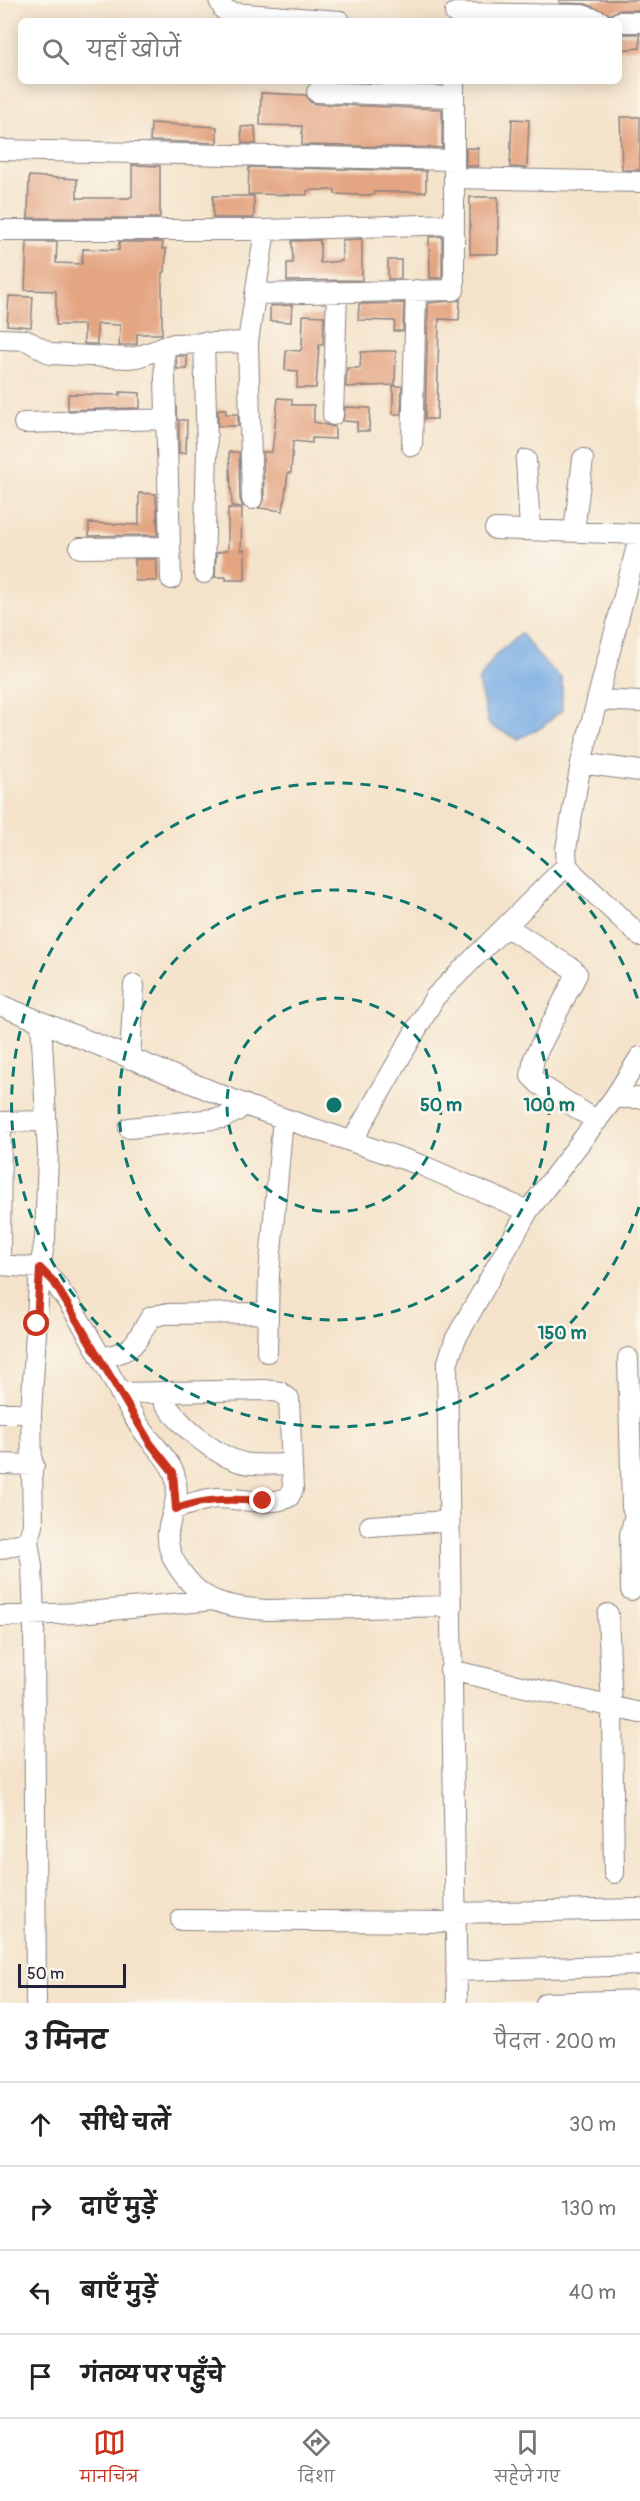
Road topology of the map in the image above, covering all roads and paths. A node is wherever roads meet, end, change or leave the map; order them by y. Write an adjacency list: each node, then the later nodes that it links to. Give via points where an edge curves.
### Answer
1 (219, 0): 2 (street, via 224,10)
2 (276, 8): 5 (street)
3 (596, 13): 4 (street)
4 (453, 15)
5 (325, 18)
6 (622, 22): 7 (street)
7 (640, 22)
8 (454, 89): 9 (street); 11 (street)
9 (317, 92)
10 (0, 150): 11 (street)
11 (454, 169): 12 (street); 13 (street)
12 (640, 182)
13 (454, 224): 15 (street); 16 (street, via 454,290)
14 (0, 230): 15 (street)
15 (265, 230): 18 (street)
16 (416, 290): 17 (street); 26 (street)
17 (337, 292): 18 (street); 23 (street)
18 (255, 294): 21 (street)
19 (0, 339): 22 (street, via 26,340 51,354 128,358)
20 (204, 342): 21 (street); 22 (street); 35 (street)
21 (248, 342): 29 (street)
22 (165, 346): 24 (street)
23 (333, 415)
24 (167, 419): 25 (street); 33 (street)
25 (24, 423)
26 (412, 446)
27 (583, 459): 32 (street)
28 (526, 460): 31 (street)
29 (252, 499)
30 (495, 529): 31 (street)
31 (530, 530): 32 (street)
32 (574, 531): 36 (street, via 640,534)
33 (170, 547): 34 (street); 37 (street)
34 (80, 548)
35 (204, 573)
36 (635, 577): 38 (street)
37 (171, 579)
38 (597, 700): 39 (street); 40 (street)
39 (640, 702)
40 (581, 763): 41 (street); 42 (street, via 566,849)
41 (640, 771)
42 (567, 865): 43 (street); 44 (street)
43 (507, 927): 55 (street, via 577,974 534,1058 531,1076); 58 (street, via 435,997)
44 (640, 936)
45 (134, 985): 49 (street)
46 (0, 1005): 47 (street)
47 (41, 1022): 49 (street); 54 (street)
48 (640, 1057): 50 (street)
49 (130, 1059): 52 (street)
50 (614, 1098): 51 (street); 55 (street)
51 (640, 1098)
52 (244, 1104): 53 (street); 57 (street, via 223,1118)
53 (283, 1118): 58 (street); 62 (street)
54 (44, 1121): 56 (street); 61 (street, via 48,1154)
55 (597, 1121): 59 (street)
56 (0, 1122): 60 (street)
57 (129, 1128)
58 (352, 1141): 59 (street, via 421,1165)
59 (528, 1211): 77 (street, via 455,1340 447,1365)
60 (0, 1265): 61 (street)
61 (40, 1268): 64 (street, via 54,1282); 70 (street)
62 (267, 1313): 63 (street); 64 (street, via 158,1315 152,1317 137,1343 126,1352)
63 (267, 1352)
64 (102, 1358): 68 (street)
65 (628, 1358): 67 (street)
66 (159, 1392): 68 (street); 73 (street, via 184,1427 233,1458 253,1464); 73 (street, via 264,1390 286,1394)
67 (634, 1392): 71 (street)
68 (120, 1393): 75 (street, via 173,1472)
69 (0, 1413): 70 (street)
70 (31, 1413): 74 (street)
71 (635, 1463): 76 (street, via 632,1507)
72 (0, 1464): 74 (street)
73 (292, 1464): 75 (street, via 293,1489 282,1501 217,1498)
74 (34, 1465): 79 (street, via 33,1526)
75 (176, 1509): 82 (street, via 167,1542 173,1558 190,1586)
76 (638, 1515): 81 (street, via 630,1535)
77 (448, 1521): 78 (street); 83 (street)
78 (370, 1526)
79 (28, 1541): 80 (street); 85 (street)
80 (0, 1549)
81 (631, 1590)
82 (213, 1600): 83 (street, via 267,1610); 85 (street)
83 (452, 1606): 87 (street)
84 (608, 1614): 88 (street)
85 (34, 1616): 86 (street); 97 (street)
86 (0, 1617)
87 (450, 1670): 88 (street); 92 (street)
88 (612, 1709): 89 (street); 90 (street)
89 (640, 1713)
90 (614, 1873)
91 (640, 1909): 92 (street)
92 (455, 1917): 93 (street); 95 (street)
93 (181, 1920)
94 (640, 1965): 95 (street)
95 (456, 1971): 98 (street)
96 (640, 2000): 99 (street)
97 (36, 2003)
98 (458, 2003)
99 (546, 2003)

